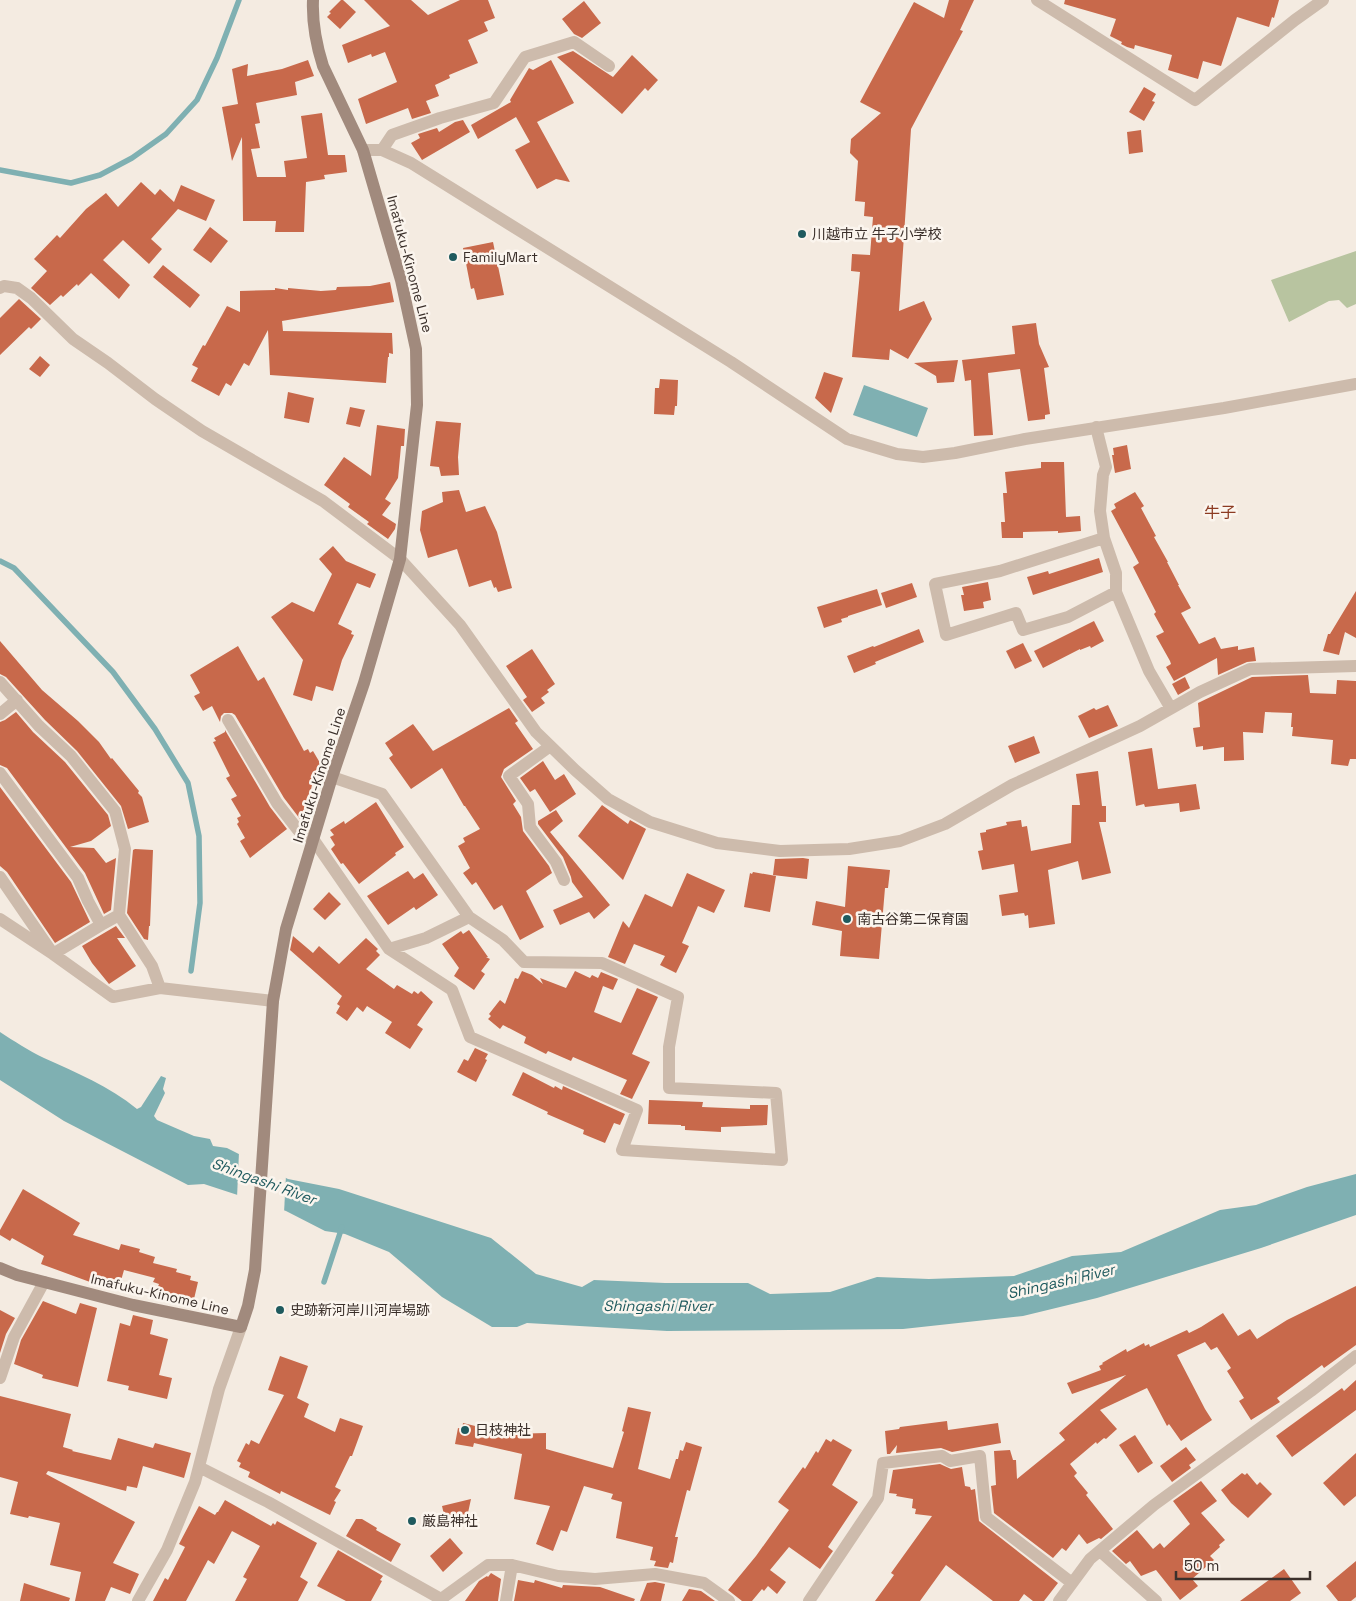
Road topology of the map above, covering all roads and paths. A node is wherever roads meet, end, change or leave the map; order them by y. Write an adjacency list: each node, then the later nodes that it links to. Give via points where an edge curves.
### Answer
1 (313, 0): 5 (main road, Imafuku-Kinome Line, via 314,34 323,66)
2 (1037, 0): 3 (street, via 1195,100)
3 (1323, 0)
4 (609, 66): 6 (street, via 574,42 525,57 494,103 392,136)
5 (363, 150): 6 (street); 11 (main road, Imafuku-Kinome Line, via 401,280 416,349 417,405)
6 (382, 150): 9 (street, via 411,163 649,310 847,439 897,454 923,457 955,454)
7 (0, 288): 11 (street, via 17,288 73,339 154,400 323,501)
8 (1356, 384): 9 (street)
9 (1096, 427): 10 (street, via 1106,467 1100,511)
10 (1104, 538): 12 (street, via 1116,573); 12 (street, via 1000,571 935,584 946,636 1016,613 1023,630 1068,617)
11 (400, 559): 19 (street, via 460,625); 21 (main road, Imafuku-Kinome Line, via 364,683)
12 (1116, 592): 16 (street, via 1149,671)
13 (1356, 666): 16 (street, via 1250,669)
14 (0, 682): 15 (street)
15 (17, 700): 17 (street); 25 (street, via 71,756 115,810 125,849)
16 (1170, 707): 19 (street, via 1140,726 1012,785 945,824 900,841 850,849 780,851 717,843 650,822 608,799)
17 (0, 714)
18 (228, 720): 22 (street, via 277,803 298,830)
19 (549, 747): 24 (street, via 510,776 528,804 530,827 556,862)
20 (0, 774): 28 (street, via 78,878)
21 (332, 777): 22 (main road, Imafuku-Kinome Line); 26 (street, via 382,794)
22 (313, 839): 29 (street); 32 (main road, Imafuku-Kinome Line, via 286,929)
23 (0, 877): 30 (street)
24 (564, 880)
25 (119, 915): 28 (street); 31 (street, via 152,966)
26 (469, 917): 29 (street, via 426,938); 29 (street, via 503,940 524,962 602,963 678,997 669,1047 670,1088 776,1093 782,1160 622,1150 637,1110 470,1037 452,990)
27 (0, 920): 30 (street)
28 (101, 925): 30 (street)
29 (389, 949)
30 (53, 954): 31 (street, via 113,997)
31 (160, 988): 32 (street)
32 (273, 1001): 35 (main road, Imafuku-Kinome Line, via 255,1270)
33 (0, 1268): 34 (main road, Imafuku-Kinome Line)
34 (44, 1282): 35 (main road, Imafuku-Kinome Line, via 133,1306); 37 (street, via 14,1337)
35 (241, 1327): 38 (street, via 219,1389)
36 (1356, 1356): 39 (street, via 1154,1505)
37 (0, 1378)
38 (200, 1467): 40 (street, via 441,1599 488,1565); 42 (street, via 167,1550)
39 (1100, 1550): 41 (street); 47 (street)
40 (512, 1565): 43 (street); 44 (street, via 558,1576 595,1579 655,1574 688,1579 704,1583)
41 (1072, 1583): 45 (street, via 986,1517 980,1456 950,1461 942,1456 883,1463 878,1498); 46 (street)
42 (138, 1601)
43 (506, 1601)
44 (729, 1601)
45 (809, 1601)
46 (1059, 1601)
47 (1156, 1601)

